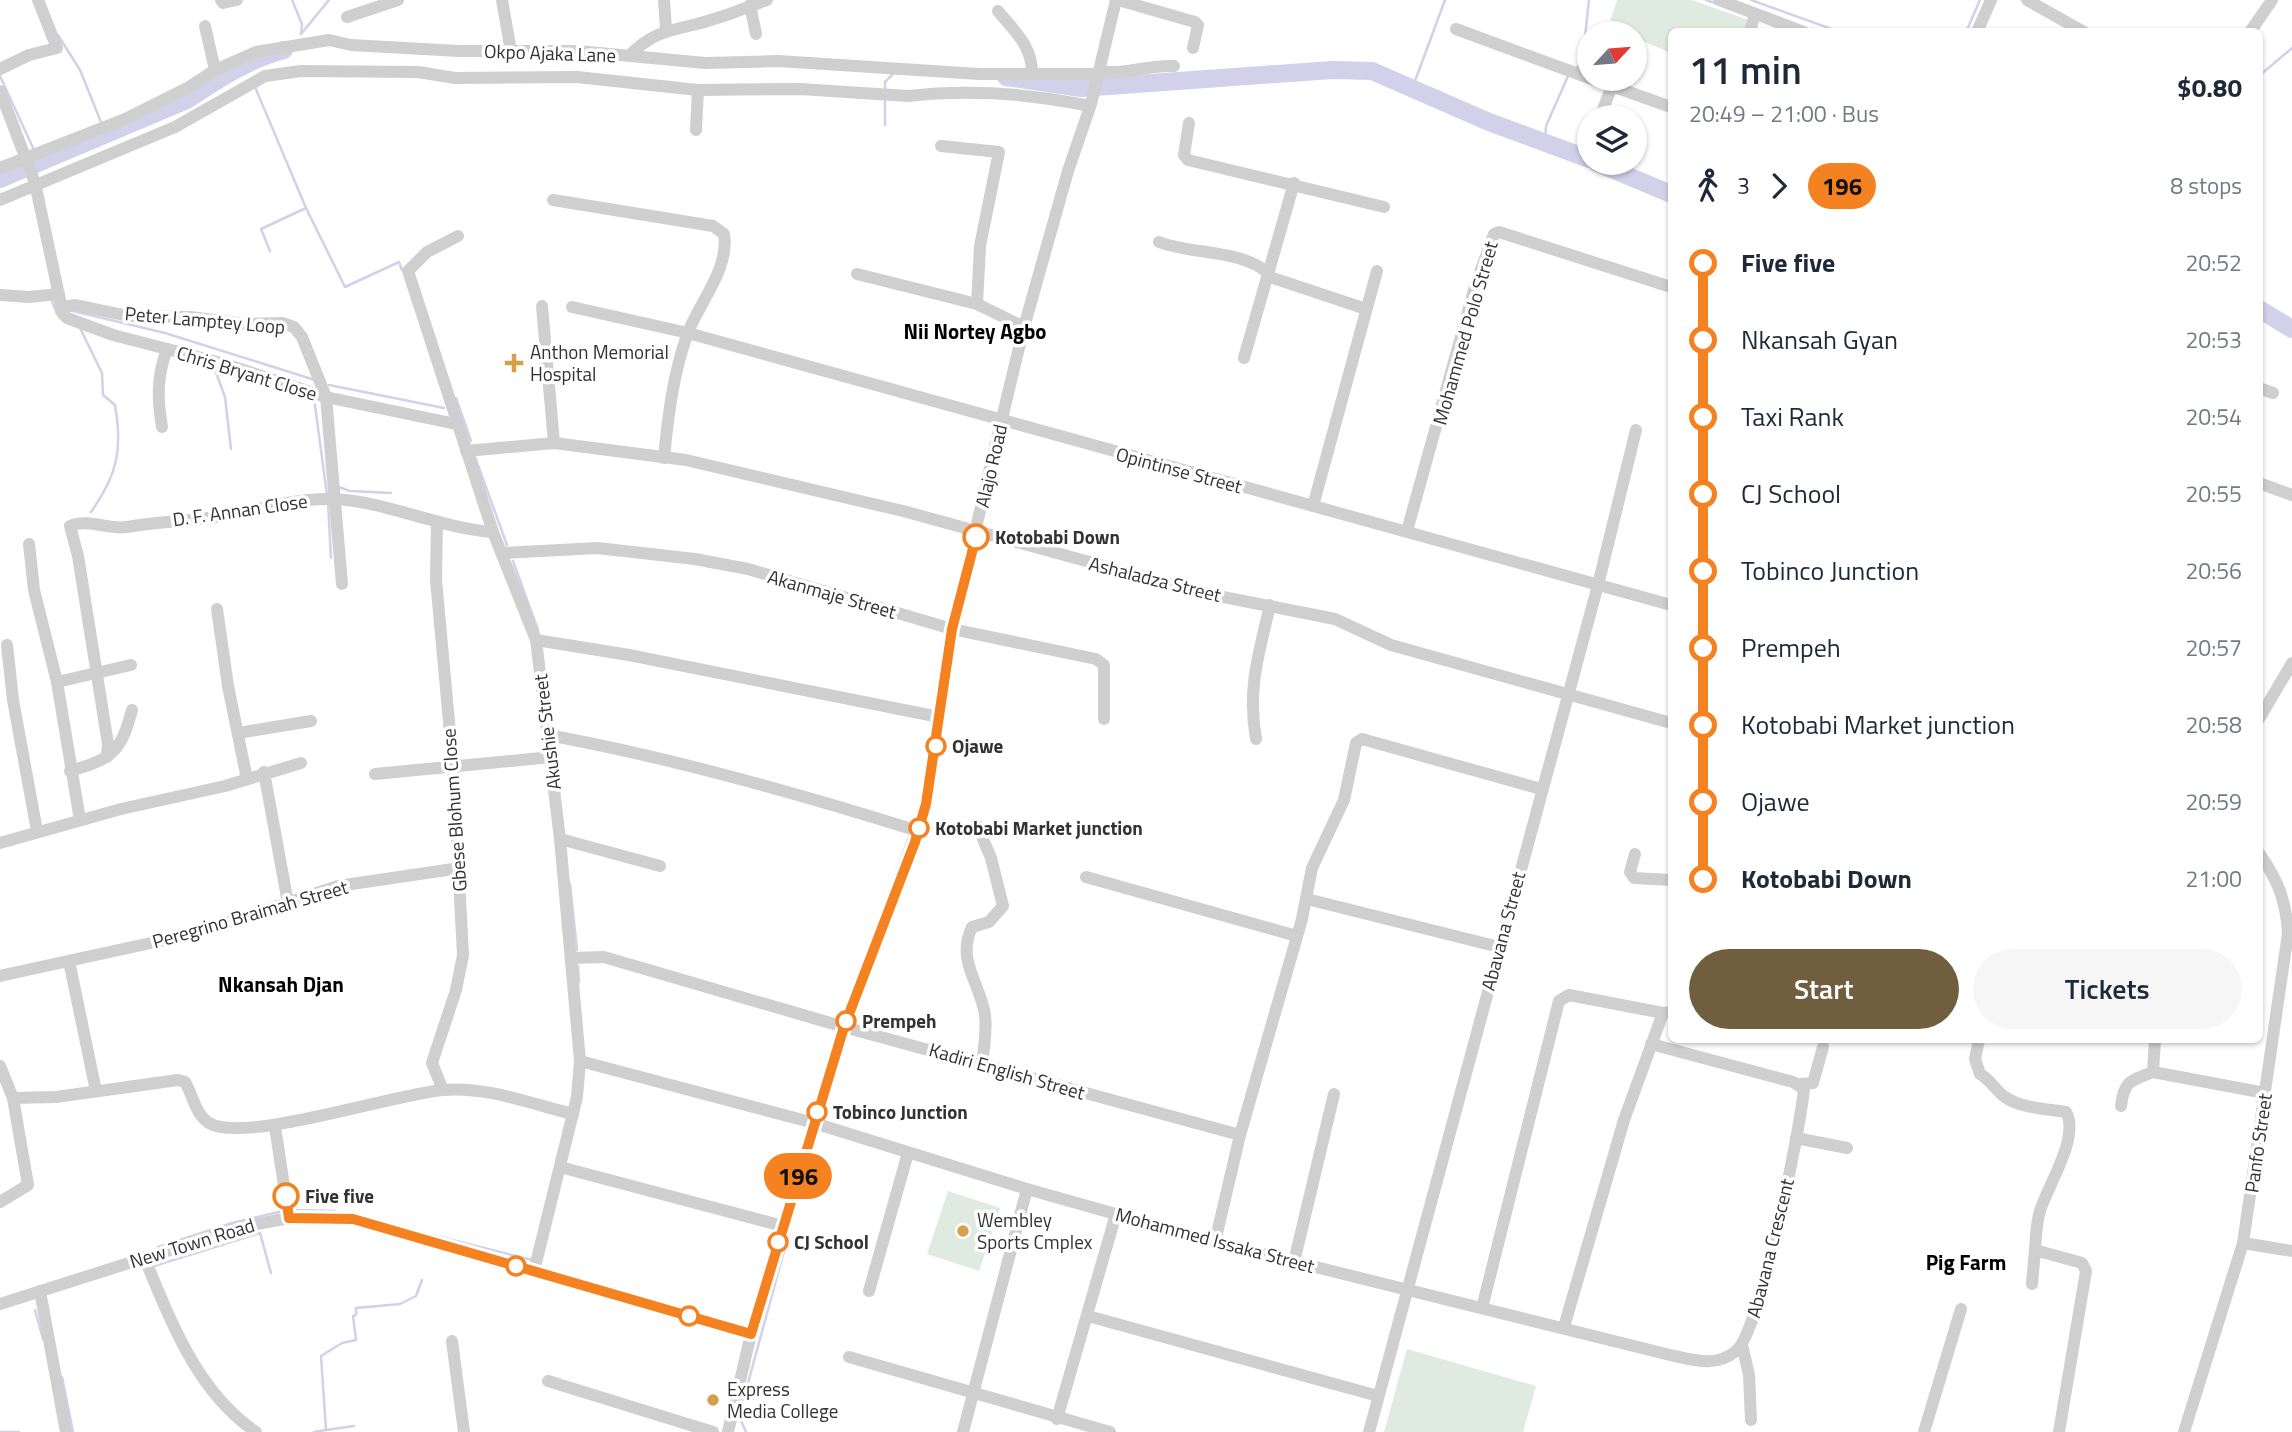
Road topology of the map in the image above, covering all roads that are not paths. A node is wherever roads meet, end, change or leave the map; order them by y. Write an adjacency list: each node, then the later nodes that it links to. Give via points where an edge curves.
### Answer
1 (37, 0): 30 (street, via 57,48)
2 (221, 0): 3 (street, via 223,4)
3 (237, 0)
4 (398, 0): 16 (street)
5 (502, 0): 27 (street)
6 (664, 0): 23 (street)
7 (767, 0): 13 (street)
8 (1117, 0): 26 (street, via 1195,22); 34 (street, Alajo Road)
9 (1719, 0): 15 (street)
10 (1991, 0): 20 (street)
11 (2027, 0): 21 (street)
12 (2272, 0): 22 (street)
13 (750, 5): 23 (street, via 708,21); 25 (street)
14 (998, 11): 32 (street, via 1027,45)
15 (1755, 14): 18 (street); 19 (street)
16 (347, 17)
17 (205, 26): 31 (street)
18 (1751, 28)
19 (1785, 28)
20 (1979, 28)
21 (2077, 28)
22 (2253, 28)
23 (666, 29): 28 (street, via 642,42)
24 (1456, 29): 33 (street)
25 (756, 34)
26 (1193, 48)
27 (511, 51): 28 (street, Okpo Ajaka Lane); 31 (street, Okpo Ajaka Lane, via 351,45 328,40 256,52)
28 (629, 56): 32 (street, Okpo Ajaka Lane, via 979,74)
29 (1174, 65): 34 (street, Okpo Ajaka Lane)
30 (0, 69)
31 (215, 70): 43 (street, Okpo Ajaka Lane, via 125,119)
32 (1032, 72): 34 (street, Okpo Ajaka Lane)
33 (1577, 73)
34 (1098, 74): 38 (street, Alajo Road)
35 (698, 90): 38 (street, via 741,87 908,96 1047,97); 41 (street); 45 (street, via 577,77 455,78 418,72 300,71 265,76 175,127)
36 (0, 91): 43 (street)
37 (1626, 91): 39 (street)
38 (1091, 105): 63 (street, Alajo Road)
39 (1668, 106)
40 (1189, 123): 46 (street, via 1184,155 1188,160)
41 (696, 130)
42 (941, 146): 58 (street, via 999,152 980,246)
43 (26, 155): 44 (street, Okpo Ajaka Lane); 45 (street)
44 (0, 168)
45 (36, 183): 47 (street); 56 (street)
46 (1294, 183): 49 (street); 54 (street)
47 (0, 200)
48 (553, 200): 64 (street, via 720,229 724,253)
49 (1384, 206)
50 (458, 236): 71 (street, Akushie Street, via 427,252 408,271)
51 (1159, 242): 54 (street, via 1184,251 1249,260)
52 (1377, 271): 62 (street)
53 (857, 274): 58 (street)
54 (1267, 275): 62 (street); 66 (street)
55 (1668, 285): 82 (street, Mohammed Polo Street, via 1494,234 1475,286)
56 (59, 294): 57 (street); 60 (street)
57 (0, 295)
58 (977, 304): 63 (street)
59 (542, 306): 74 (street)
60 (63, 307): 65 (street, Chris Bryant Close, via 63,314 74,321); 69 (street, Peter Lamptey Loop, via 294,327)
61 (572, 307): 64 (street, Opintinse Street)
62 (1366, 309): 80 (street)
63 (1024, 327): 70 (street, Alajo Road)
64 (688, 333): 70 (street, Opintinse Street); 76 (street, via 669,405)
65 (167, 349): 69 (street, Chris Bryant Close); 72 (street, via 157,389)
66 (1244, 358)
67 (2263, 389): 68 (street)
68 (2273, 393)
69 (326, 397): 71 (street, Chris Bryant Close); 79 (street, Peter Lamptey Loop)
70 (1002, 421): 80 (street, Opintinse Street); 84 (street, Alajo Road)
71 (456, 424): 75 (street, Akushie Street)
72 (162, 427)
73 (1636, 430): 88 (street, Abavana Street)
74 (554, 443): 75 (street, Ashaladza Street); 76 (street, Ashaladza Street)
75 (466, 451): 83 (street, Akushie Street)
76 (664, 458): 84 (street, Ashaladza Street, via 903,511)
77 (2263, 484): 78 (street)
78 (2292, 495)
79 (333, 499): 81 (street, D. F. Annan Close, via 392,509); 87 (street, Peter Lamptey Loop); 97 (street, D. F. Annan Close, via 277,502 214,517 120,528 90,522 70,526)
80 (1314, 506): 82 (street, Opintinse Street)
81 (437, 523): 83 (street, D. F. Annan Close); 113 (street, Gbese Blohum Close, via 436,580)
82 (1407, 531): 88 (street, Opintinse Street)
83 (493, 533): 86 (street, Akushie Street)
84 (976, 534): 90 (street, Ashaladza Street, via 1203,593); 92 (street, Alajo Road)
85 (29, 544): 98 (street, via 34,590)
86 (502, 553): 92 (street, Akanmaje Street, via 597,548 695,559 748,569); 93 (street, Akushie Street)
87 (342, 584)
88 (1598, 585): 89 (street, Opintinse Street); 99 (street, Abavana Street)
89 (1668, 604)
90 (1270, 605): 99 (street, Ashaladza Street, via 1335,619 1391,645); 109 (street, via 1252,686)
91 (217, 609): 107 (street)
92 (952, 629): 103 (street, Alajo Road); 104 (street, Akanmaje Street, via 1096,659 1104,666)
93 (536, 640): 103 (street); 108 (street, Akushie Street)
94 (7, 645): 100 (street)
95 (2292, 663): 102 (street)
96 (131, 665): 97 (street)
97 (96, 673): 98 (street); 110 (street)
98 (57, 682): 114 (street)
99 (1568, 693): 106 (street, Ashaladza Street); 118 (street, Abavana Street)
100 (6, 702): 121 (street)
101 (132, 710): 110 (street, via 120,745)
102 (2263, 712)
103 (939, 717): 122 (street, Alajo Road)
104 (1104, 719)
105 (311, 721): 107 (street)
106 (1668, 722)
107 (239, 733): 117 (street)
108 (548, 735): 111 (street, Akushie Street); 122 (street, via 751,783)
109 (1256, 739)
110 (107, 757): 114 (street)
111 (551, 757): 113 (street); 123 (street, Akushie Street)
112 (301, 763): 115 (street)
113 (453, 765): 116 (street); 128 (street, Gbese Blohum Close)
114 (70, 771): 119 (street)
115 (264, 772): 117 (street); 132 (street)
116 (375, 774)
117 (247, 779): 119 (street)
118 (1541, 789): 131 (street, via 1359,741 1344,800 1311,868); 135 (street, Abavana Street)
119 (80, 820): 121 (street)
120 (977, 825): 146 (street, via 1003,906 989,922 969,931 965,958 986,1023)
121 (37, 831): 124 (street)
122 (918, 831): 140 (street, Alajo Road)
123 (560, 839): 127 (street); 136 (street, Akushie Street)
124 (0, 843)
125 (1635, 854): 130 (street, via 1630,872 1634,878)
126 (2263, 859): 133 (street, Panfo Street, via 2280,886)
127 (660, 866)
128 (460, 868): 132 (street, Peregrino Braimah Street, via 338,886); 150 (street, Gbese Blohum Close, via 463,962 432,1063)
129 (1086, 877): 134 (street)
130 (1668, 880)
131 (1307, 899): 134 (street); 135 (street)
132 (288, 903): 137 (street, Peregrino Braimah Street, via 192,934)
133 (2290, 933): 152 (street, Panfo Street)
134 (1297, 936): 159 (street)
135 (1499, 947): 177 (street, Abavana Street)
136 (572, 958): 140 (street, Kadiri English Street, via 604,957); 145 (street, Akushie Street)
137 (69, 961): 138 (street, Peregrino Braimah Street); 151 (street)
138 (0, 976)
139 (1667, 1013): 143 (street); 181 (street, via 1569,995 1559,1001)
140 (844, 1027): 146 (street, Kadiri English Street); 157 (street, Alajo Road)
141 (1978, 1043): 171 (street, via 1975,1059 1980,1074 2005,1097 2066,1112 2069,1118 2068,1136 2039,1216)
142 (2155, 1043): 148 (street)
143 (1651, 1044): 149 (street); 184 (street)
144 (1823, 1047): 149 (street, via 1813,1083)
145 (580, 1061): 156 (street, Akushie Street); 157 (street, Mohammed Issaka Street)
146 (982, 1064): 159 (street, Kadiri English Street)
147 (0, 1066): 154 (street)
148 (2153, 1072): 152 (street); 155 (street, via 2123,1088)
149 (1800, 1084): 160 (street, Abavana Crescent, via 1804,1089)
150 (443, 1090): 156 (street, via 493,1093); 158 (street)
151 (96, 1091): 154 (street); 158 (street, via 178,1080 185,1082 207,1122 226,1128)
152 (2265, 1093): 170 (street, Panfo Street)
153 (1334, 1094): 174 (street)
154 (13, 1098): 165 (street, via 28,1185)
155 (2121, 1106)
156 (573, 1114): 163 (street, Akushie Street)
157 (814, 1123): 162 (street, Mohammed Issaka Street); 168 (street, Alajo Road)
158 (275, 1127): 167 (street)
159 (1240, 1135): 169 (street)
160 (1796, 1138): 161 (street); 187 (street, Abavana Crescent, via 1766,1276)
161 (1847, 1148)
162 (908, 1153): 164 (street, Mohammed Issaka Street); 178 (street)
163 (560, 1167): 168 (street); 175 (street, Akushie Street)
164 (1027, 1189): 166 (street, Mohammed Issaka Street); 190 (street)
165 (0, 1202)
166 (1116, 1214): 169 (street, Mohammed Issaka Street); 183 (street)
167 (289, 1218): 173 (street, New Town Road, via 242,1227); 175 (street, New Town Road, via 353,1219)
168 (783, 1226): 185 (street, Alajo Road)
169 (1215, 1242): 174 (street, Mohammed Issaka Street)
170 (2243, 1243): 172 (street); 204 (street, Panfo Street)
171 (2035, 1250): 176 (street); 203 (street, via 2082,1263 2086,1271)
172 (2292, 1251)
173 (144, 1257): 179 (street, New Town Road); 194 (street, via 192,1361)
174 (1294, 1262): 177 (street, Mohammed Issaka Street)
175 (534, 1271): 185 (street, New Town Road)
176 (2032, 1284)
177 (1408, 1288): 181 (street); 191 (street, Abavana Street)
178 (869, 1291)
179 (40, 1292): 180 (street, New Town Road); 195 (street)
180 (0, 1304)
181 (1482, 1308): 184 (street)
182 (1961, 1309): 202 (street)
183 (1088, 1316): 191 (street); 192 (street)
184 (1564, 1327): 187 (street, via 1701,1362 1726,1358)
185 (751, 1334): 198 (street, Alajo Road)
186 (452, 1341): 196 (street)
187 (1742, 1345): 193 (street)
188 (849, 1357): 190 (street)
189 (548, 1381): 197 (street)
190 (975, 1394): 192 (street); 199 (street)
191 (1378, 1396): 201 (street, Abavana Street)
192 (1057, 1419): 200 (street)
193 (1751, 1420)
194 (251, 1430)
195 (66, 1432)
196 (464, 1432)
197 (713, 1432)
198 (728, 1432)
199 (963, 1432)
200 (1110, 1432)
201 (1369, 1432)
202 (1924, 1432)
203 (2059, 1432)
204 (2183, 1432)

